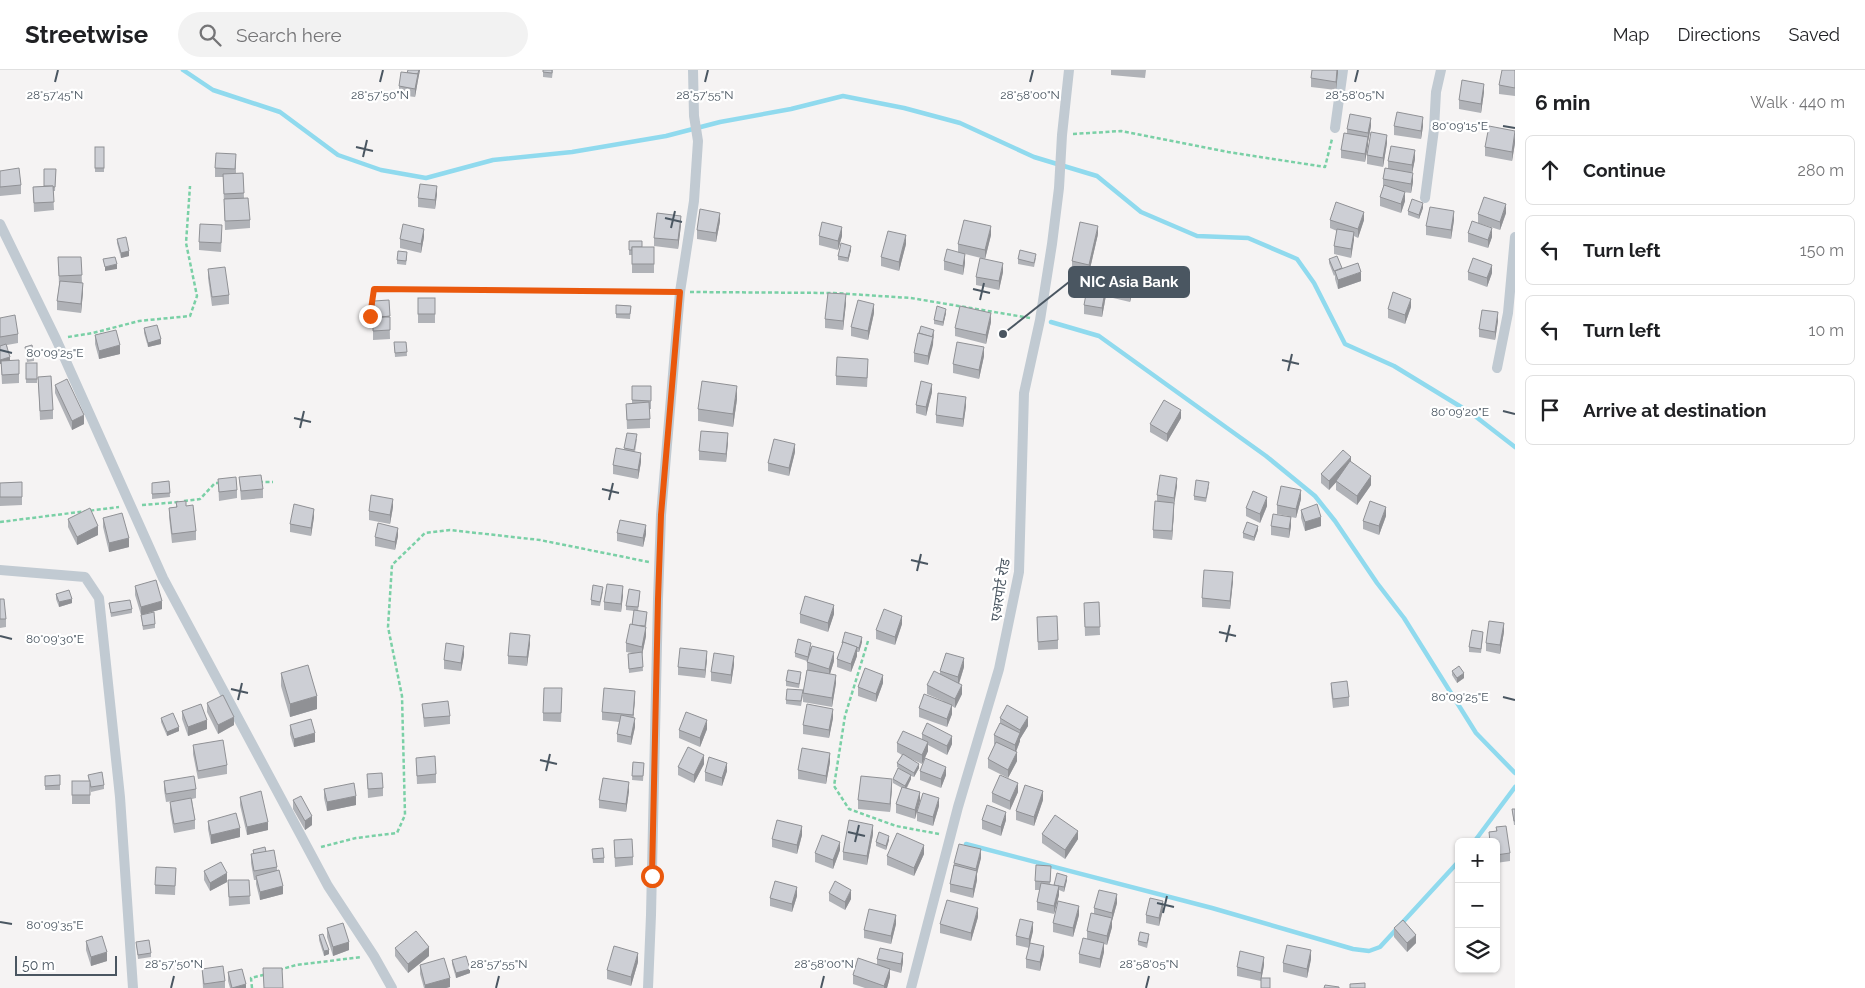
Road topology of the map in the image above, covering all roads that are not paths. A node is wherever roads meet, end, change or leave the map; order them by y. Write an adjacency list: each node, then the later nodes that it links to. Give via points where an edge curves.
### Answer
1 (694, 70): 13 (street, via 694,116 698,141 694,201 680,292 661,515)
2 (1069, 70): 14 (street, एअरपोर्ट रोड, via 1059,188 1040,320 1024,393 1019,572 999,669 950,836)
3 (1343, 70): 5 (street)
4 (1441, 70): 6 (street)
5 (1335, 128)
6 (1425, 198)
7 (0, 224): 12 (street, via 56,339 163,578 328,886)
8 (1515, 238): 9 (street, via 1508,313)
9 (1497, 368)
10 (0, 570): 11 (street, via 85,577 99,598 120,797)
11 (133, 988)
12 (392, 988)
13 (648, 988)
14 (912, 988)

